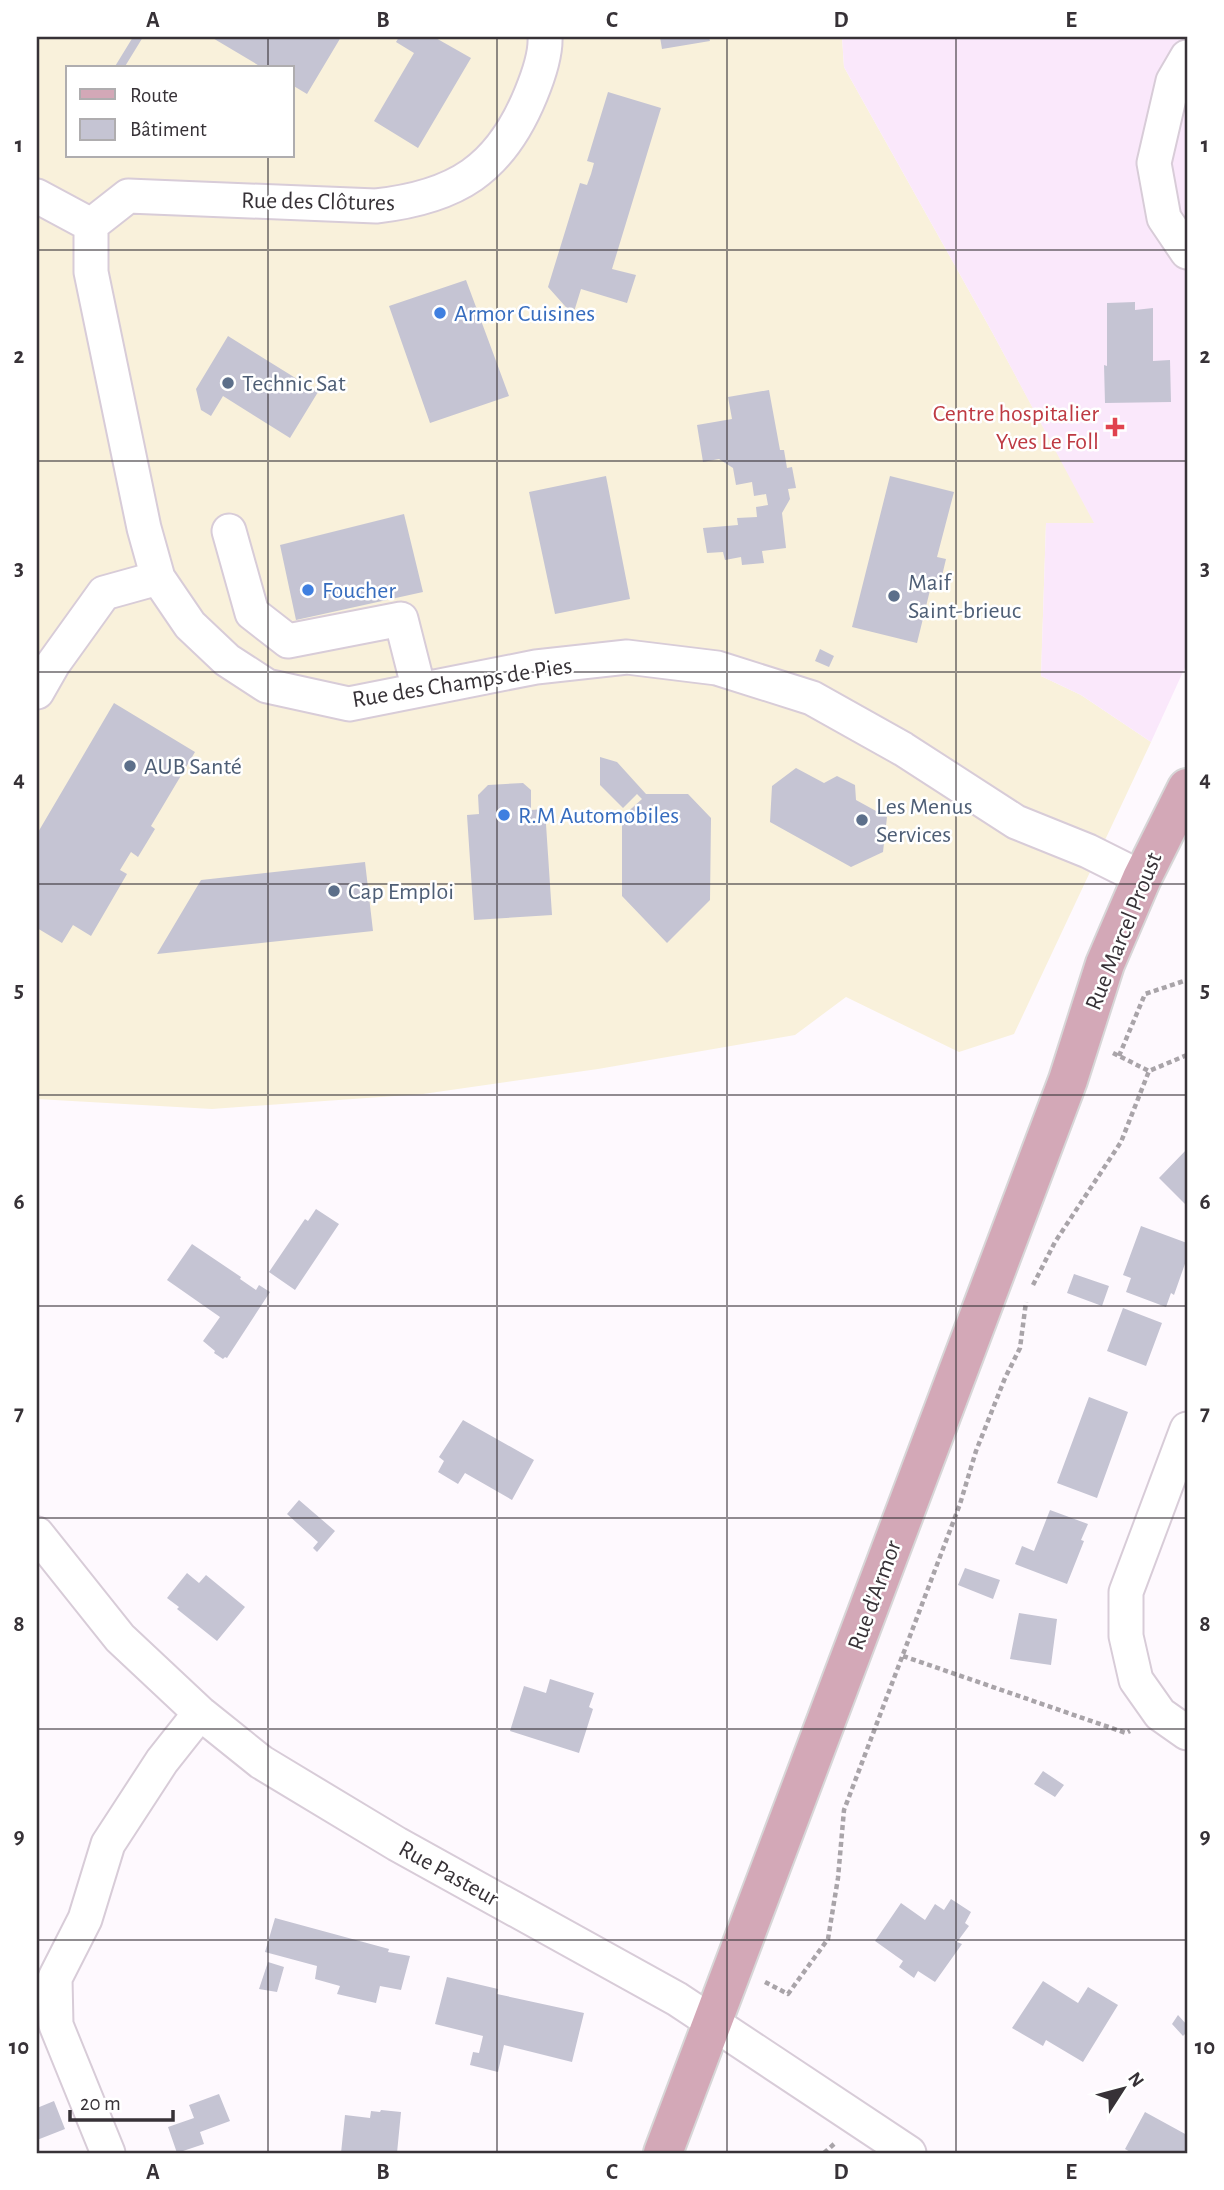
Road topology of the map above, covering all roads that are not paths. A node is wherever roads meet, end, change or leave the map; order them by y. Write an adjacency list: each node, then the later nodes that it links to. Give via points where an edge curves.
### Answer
1 (545, 37): 4 (street, Rue des Clôtures, via 523,115 502,149 472,176 440,193 376,206 128,196)
2 (1187, 57): 5 (street, via 1173,81 1154,163 1164,218)
3 (37, 196): 4 (street)
4 (91, 225): 7 (street, Rue des Champs de Pies, via 91,272)
5 (1187, 252)
6 (229, 531): 9 (street, via 252,613 288,641 401,619)
7 (158, 578): 8 (street, via 104,593); 9 (street, Rue des Champs de Pies, via 190,625 227,660 267,686 349,704)
8 (42, 670)
9 (419, 690): 11 (street, Rue des Champs de Pies, via 536,667 627,657 717,668 812,698 902,748 1016,822)
10 (1187, 788): 11 (main road, Rue Marcel Proust)
11 (1142, 877): 12 (main road, Rue Marcel Proust, via 1105,964)
12 (1081, 1037): 17 (main road, Rue d'Armor)
13 (1187, 1429): 16 (street, via 1126,1592 1126,1636 1136,1681 1160,1714)
14 (37, 1534): 15 (street, Rue Pasteur, via 120,1637)
15 (200, 1713): 17 (street, Rue Pasteur, via 284,1776); 18 (street, via 162,1761 108,1844 85,1919 55,1978 56,2025)
16 (1187, 1732)
17 (714, 2024): 19 (main road, Rue d'Armor); 20 (street, Rue Pasteur)
18 (108, 2153)
19 (663, 2153)
20 (909, 2153)

